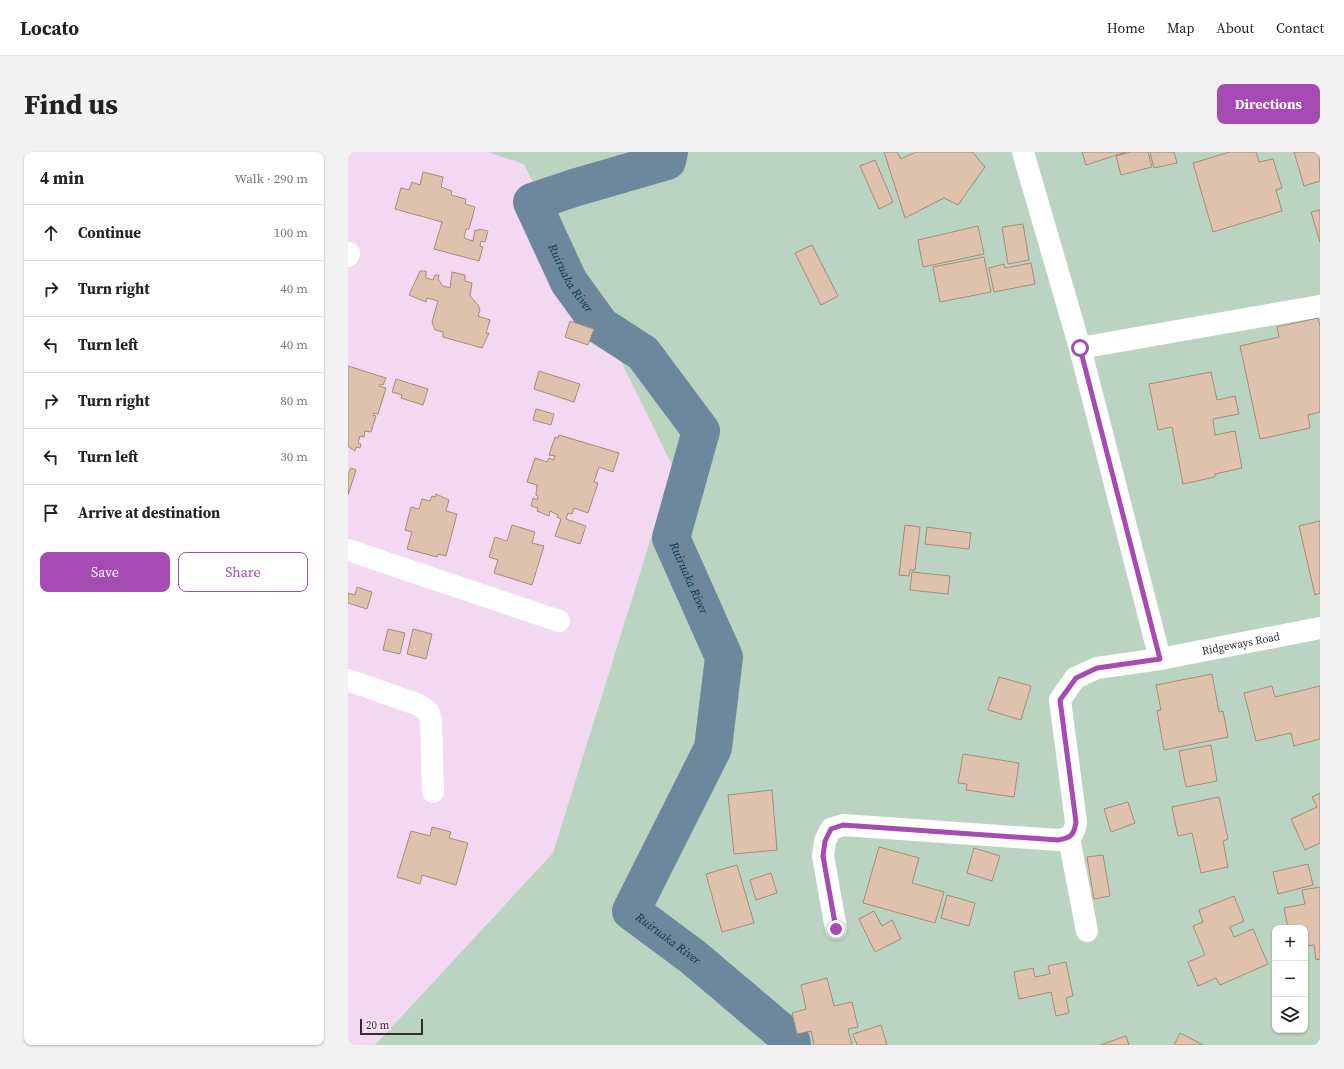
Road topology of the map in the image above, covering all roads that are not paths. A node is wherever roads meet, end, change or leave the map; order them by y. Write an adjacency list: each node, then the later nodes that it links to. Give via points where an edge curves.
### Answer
1 (1023, 152): 3 (street)
2 (1320, 306): 3 (street)
3 (1080, 348): 7 (street)
4 (348, 550): 5 (street)
5 (558, 621)
6 (1320, 628): 7 (street, Ridgeways Road)
7 (1160, 659): 10 (street, Ridgeways Road, via 1097,668 1076,678 1060,700 1076,822 1075,832)
8 (348, 680): 9 (street, via 419,705 428,711 431,720)
9 (433, 792)
10 (1069, 838): 11 (street, via 1058,840 843,825 831,829 825,841 823,856); 12 (street)
11 (836, 929)
12 (1087, 931)

